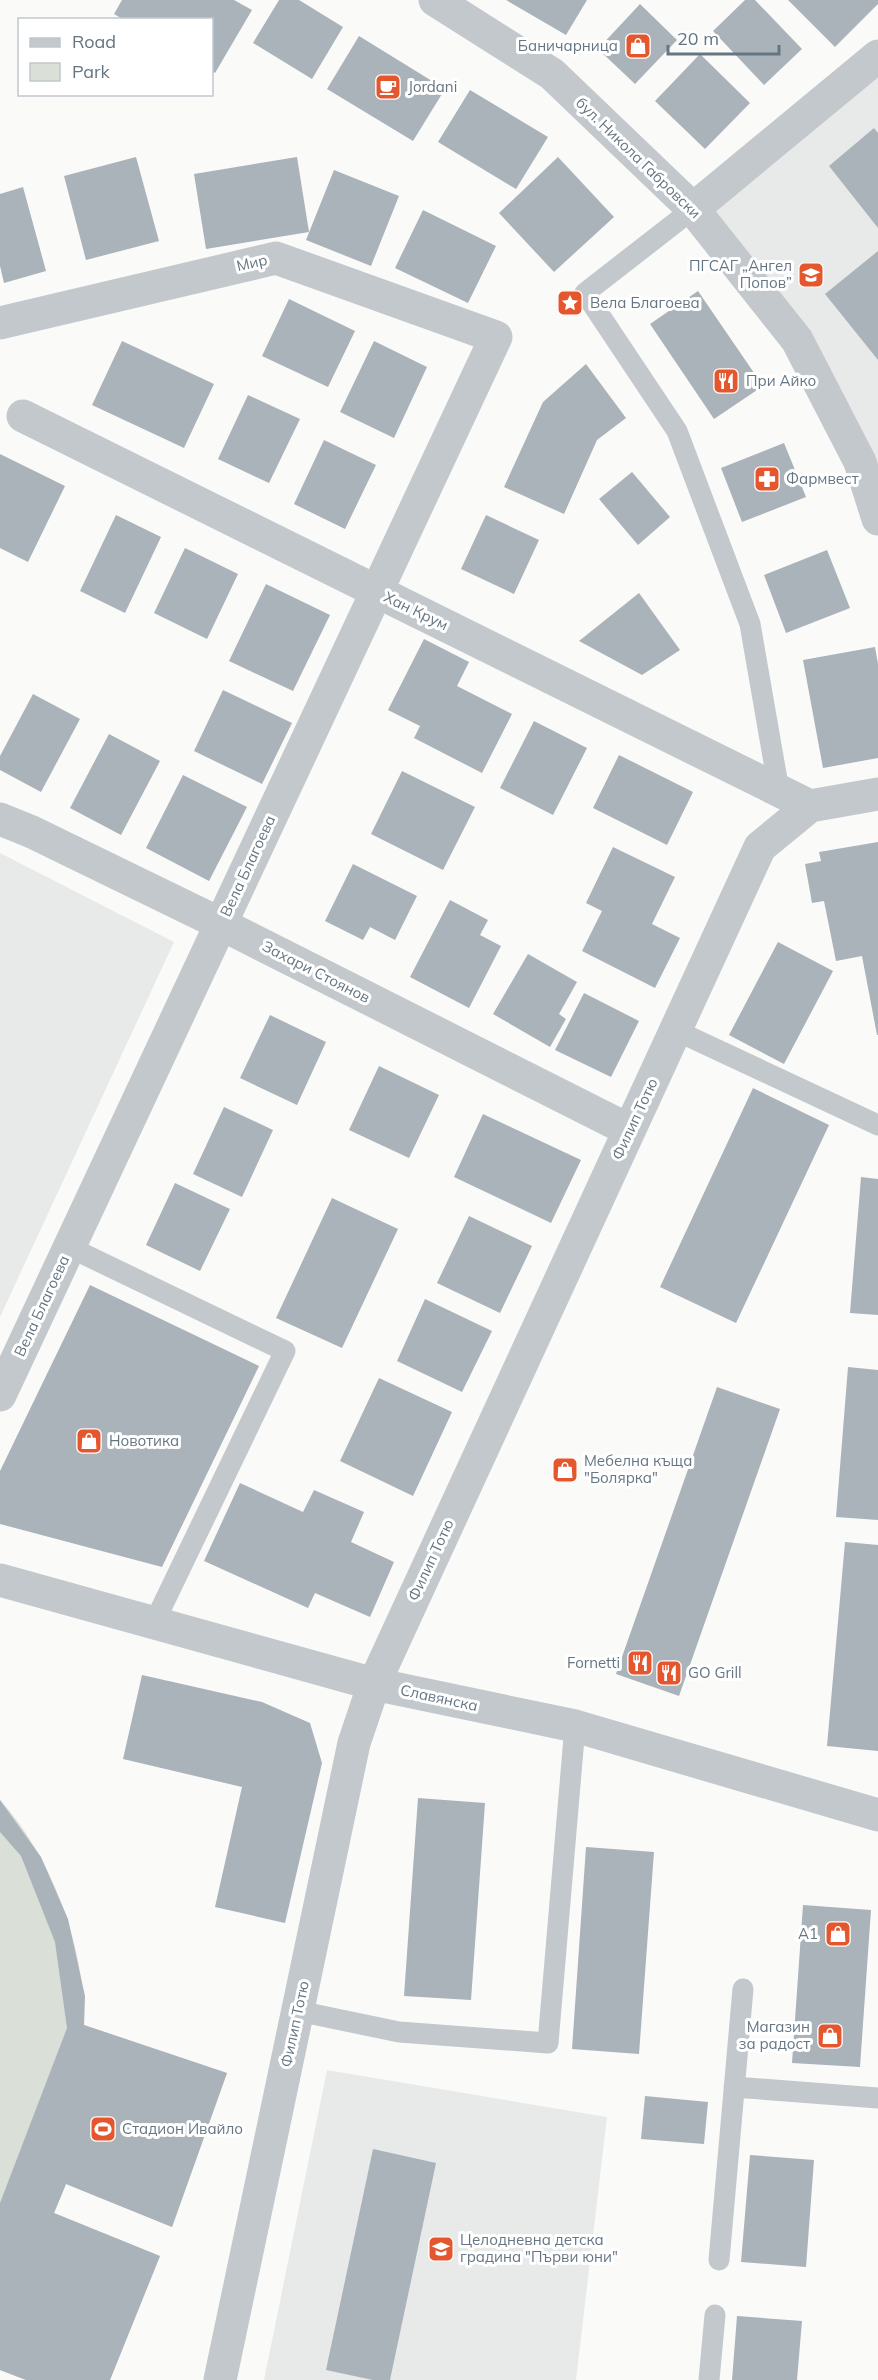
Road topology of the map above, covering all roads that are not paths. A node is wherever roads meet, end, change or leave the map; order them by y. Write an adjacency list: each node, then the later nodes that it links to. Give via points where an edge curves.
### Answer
1 (435, 0): 3 (street, бул. Никола Габровски, via 552,74)
2 (878, 56): 3 (street)
3 (693, 209): 7 (street, бул. Никола Габровски, via 796,340 860,462); 9 (lane, via 585,293 677,431 750,624)
4 (0, 323): 5 (street, Мир, via 276,258)
5 (496, 337): 8 (street, Вела Благоева)
6 (23, 417): 8 (street, Хан Крум)
7 (878, 519)
8 (377, 592): 9 (street, Хан Крум); 13 (street, Вела Благоева)
9 (779, 791): 11 (street, Хан Крум)
10 (878, 794): 11 (street)
11 (810, 806): 14 (street, Филип Тотю, via 760,847)
12 (0, 819): 13 (street, Захари Стоянов)
13 (221, 924): 16 (street, Захари Стоянов); 17 (street, Вела Благоева)
14 (677, 1031): 15 (lane); 16 (street, Филип Тотю)
15 (878, 1125)
16 (629, 1130): 21 (street, Филип Тотю)
17 (69, 1247): 18 (street, Вела Благоева); 20 (lane, via 285,1352)
18 (0, 1395)
19 (0, 1580): 20 (street, Славянска)
20 (154, 1623): 21 (street, Славянска)
21 (374, 1684): 22 (street, Славянска); 25 (street, Филип Тотю, via 354,1743)
22 (576, 1726): 23 (street, Славянска); 25 (lane, via 548,2043 399,2032)
23 (878, 1815)
24 (743, 1989): 26 (lane)
25 (298, 2011): 30 (street, Филип Тотю)
26 (734, 2087): 27 (lane); 28 (lane)
27 (878, 2098)
28 (719, 2260)
29 (715, 2315): 31 (lane)
30 (220, 2380)
31 (709, 2380)

